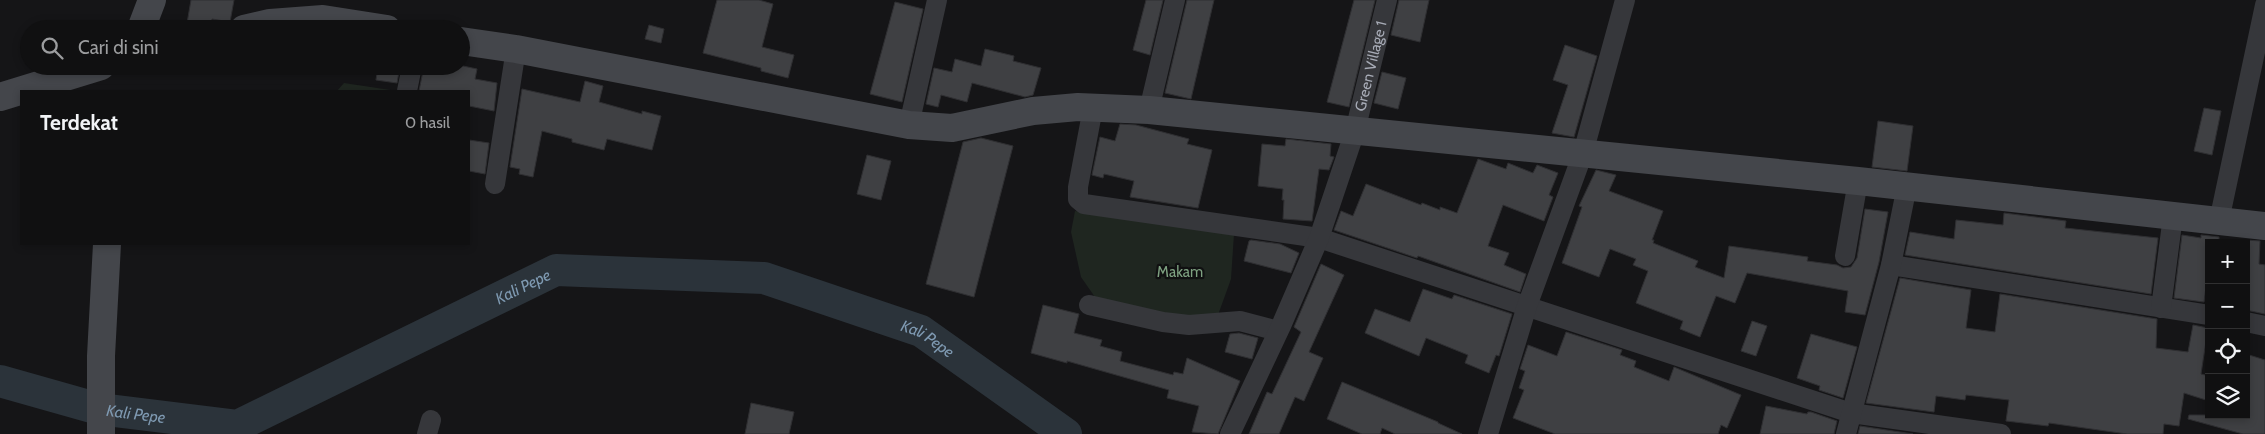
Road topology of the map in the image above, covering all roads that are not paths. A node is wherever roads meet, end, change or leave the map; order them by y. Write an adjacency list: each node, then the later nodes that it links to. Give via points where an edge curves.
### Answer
1 (152, 0): 7 (street)
2 (938, 0): 20 (street)
3 (1174, 0): 19 (street)
4 (1387, 0): 21 (street, Green Village 1)
5 (1625, 0): 22 (street)
6 (2265, 5): 27 (street)
7 (144, 20)
8 (304, 20): 9 (street)
9 (323, 20)
10 (470, 42): 11 (street)
11 (516, 49): 20 (street); 24 (street)
12 (410, 75): 15 (street)
13 (94, 76): 14 (street)
14 (31, 90)
15 (407, 90)
16 (20, 93): 17 (street)
17 (0, 97)
18 (1093, 108): 19 (street); 20 (street, via 1034,111 952,128); 29 (street, via 1078,188 1078,199 1084,204)
19 (1149, 110): 21 (street)
20 (910, 125)
21 (1355, 131): 22 (street); 29 (street, Green Village 1)
22 (1583, 153): 23 (street); 34 (street)
23 (1858, 181): 25 (street); 31 (street)
24 (495, 184)
25 (1907, 186): 26 (street); 32 (street)
26 (2173, 216): 27 (street); 35 (street)
27 (2219, 221): 28 (street)
28 (2265, 226)
29 (1318, 238): 34 (street); 39 (street, Green Village 1)
30 (107, 245): 41 (street)
31 (1845, 256)
32 (1891, 265): 35 (street); 40 (street)
33 (1089, 304): 39 (street, via 1164,322 1197,325 1240,321)
34 (1527, 306): 40 (street); 43 (street)
35 (2161, 308): 36 (street)
36 (2205, 315)
37 (2250, 323): 38 (street)
38 (2265, 326)
39 (1278, 331): 42 (street, Green Village 1)
40 (1851, 413): 44 (street); 45 (street)
41 (101, 434)
42 (1230, 434)
43 (1488, 434)
44 (1846, 434)
45 (2001, 434)

